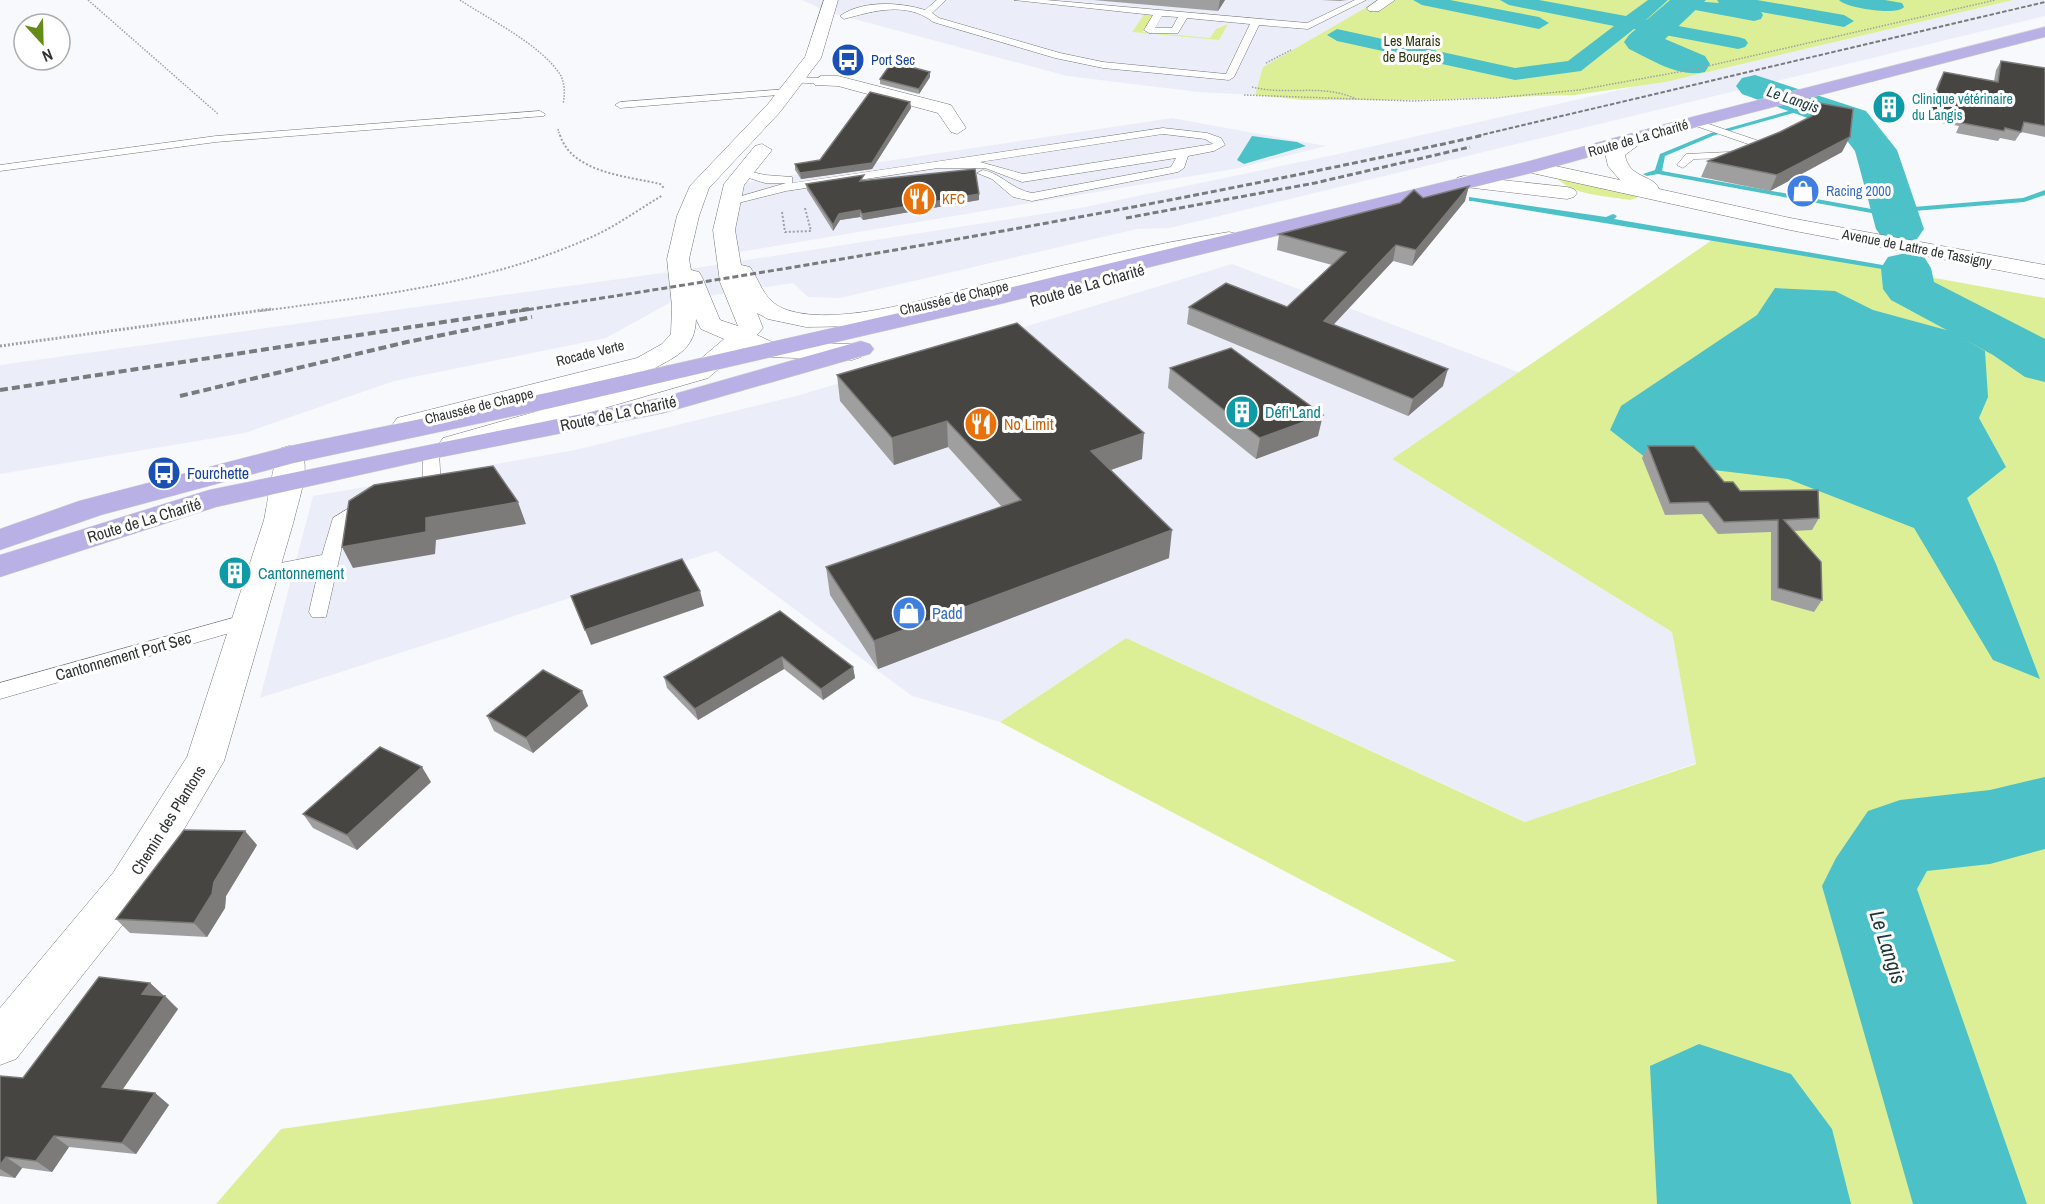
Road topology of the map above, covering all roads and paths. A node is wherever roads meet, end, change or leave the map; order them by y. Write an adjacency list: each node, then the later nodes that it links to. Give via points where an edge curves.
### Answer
1 (88, 0): 30 (path)
2 (460, 0): 25 (path, via 544,59 560,76 564,87)
3 (831, 0): 20 (main road, Chaussée de Chappe, via 813,58)
4 (884, 0): 8 (lane)
5 (942, 0): 12 (lane)
6 (1018, 0): 9 (lane)
7 (1995, 0): 23 (path, via 1646,80 1495,98)
8 (918, 1)
9 (1037, 1): 13 (lane)
10 (1374, 3): 15 (lane, via 1308,26)
11 (846, 8): 12 (lane, via 910,7); 17 (main road)
12 (927, 13): 19 (lane, via 936,20 1058,56 1103,65)
13 (1159, 13): 14 (lane); 14 (lane, via 1149,30 1172,32)
14 (1184, 15): 15 (lane)
15 (1256, 22): 19 (lane)
16 (2045, 32): 28 (main road, Route de La Charité)
17 (839, 39)
18 (825, 74): 20 (lane); 22 (main road); 29 (main road, via 838,81 945,109)
19 (1229, 77): 23 (path, via 1255,89 1328,90)
20 (791, 86): 24 (lane); 45 (main road, Chaussée de Chappe, via 700,186)
21 (1244, 94): 23 (path)
22 (807, 98)
23 (1357, 100)
24 (620, 105)
25 (561, 111)
26 (540, 114): 30 (lane)
27 (560, 121): 51 (path, via 558,131 563,147 571,156 660,184 668,193 598,234 552,253 455,282)
28 (1694, 122): 32 (main road, Route de La Charité); 34 (lane, via 1762,142 1727,158 1690,156)
29 (957, 128)
30 (243, 137): 36 (lane)
31 (771, 140): 38 (main road)
32 (1636, 140): 35 (main road, Route de La Charité); 43 (main road, Avenue de Lattre de Tassigny, via 1615,153 1617,167 1636,183)
33 (1183, 154): 37 (lane, via 1028,178 986,165); 37 (lane, via 1179,168 1174,170 1043,196 1017,194 990,173); 37 (lane, via 1219,145 1207,136 1162,130)
34 (1683, 165)
35 (1532, 167): 40 (main road, Route de La Charité); 42 (main road); 43 (main road, Avenue de Lattre de Tassigny)
36 (0, 168)
37 (941, 171): 39 (lane)
38 (743, 173): 39 (lane, via 765,179); 44 (main road, via 734,184)
39 (845, 179): 41 (lane); 44 (lane, via 786,187)
40 (1464, 182): 42 (main road, Avenue de Lattre de Tassigny); 48 (main road, Route de La Charité)
41 (874, 187)
42 (1564, 193): 46 (main road, Avenue de Lattre de Tassigny)
43 (1667, 196): 46 (main road, Avenue de Lattre de Tassigny)
44 (730, 201): 47 (main road)
45 (688, 216): 50 (main road, Chaussée de Chappe, via 685,249 694,288 710,324); 56 (main road, Chaussée de Chappe, via 678,259 684,306 682,335 672,349 646,363)
46 (1790, 224): 49 (main road, Avenue de Lattre de Tassigny)
47 (724, 231): 48 (main road, Chaussée de Chappe, via 754,298 777,316 825,321 865,319 1167,248); 50 (main road, via 732,282 751,328)
48 (1231, 239): 52 (main road, Route de La Charité, via 996,298); 53 (main road, Route de La Charité, via 1171,261)
49 (2045, 272)
50 (740, 338): 52 (main road, Chaussée de Chappe); 54 (main road, Chaussée de Chappe)
51 (0, 346)
52 (768, 349): 53 (main road, Chaussée de Chappe); 54 (main road, Route de La Charité)
53 (852, 352): 55 (main road, Route de La Charité, via 664,405)
54 (712, 362): 55 (main road, Chaussée de Chappe, via 699,373); 56 (main road, Route de La Charité)
55 (431, 451): 56 (main road, Route de La Charité); 58 (lane)
56 (289, 468): 61 (main road, Route de La Charité, via 90,508); 63 (main road, Route de La Charité, via 209,499); 64 (main road, Chemin des Plantons)
57 (454, 487): 58 (lane)
58 (432, 490): 59 (lane)
59 (411, 494)
60 (390, 498): 62 (lane, via 369,501 339,522)
61 (0, 540)
62 (331, 560): 64 (lane); 65 (lane)
63 (0, 566)
64 (262, 572): 66 (main road, Chemin des Plantons)
65 (319, 612)
66 (247, 621): 67 (lane, Cantonnement Port Sec); 68 (main road, Chemin des Plantons, via 205,761 128,886)
67 (0, 691)
68 (0, 1043)

